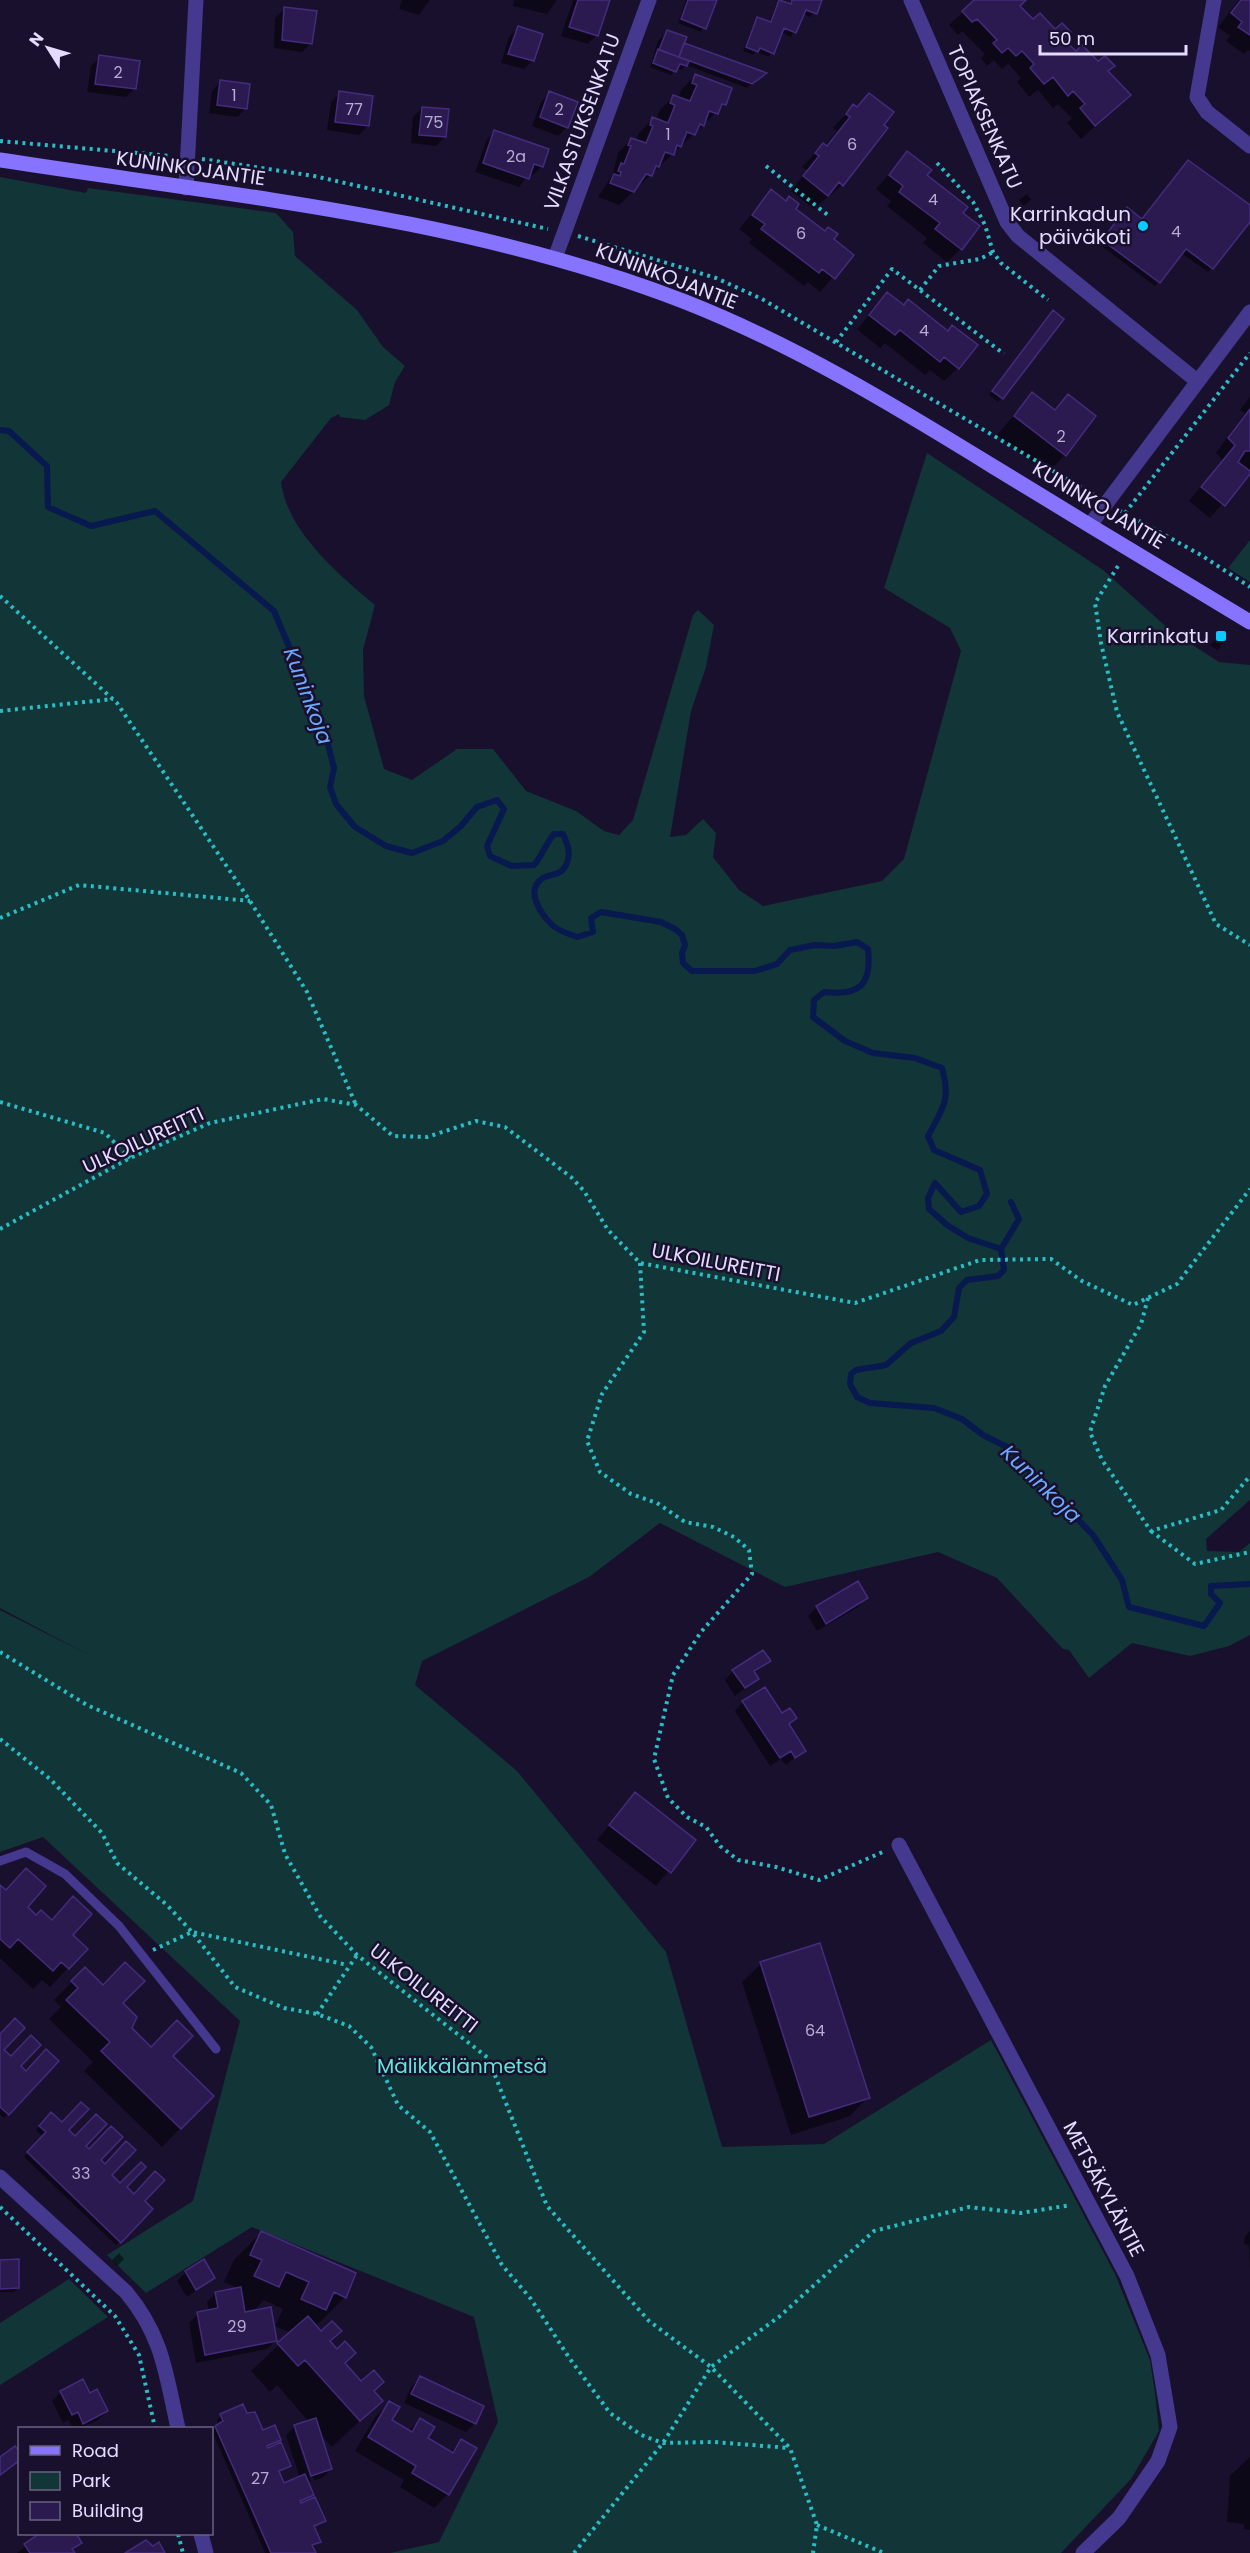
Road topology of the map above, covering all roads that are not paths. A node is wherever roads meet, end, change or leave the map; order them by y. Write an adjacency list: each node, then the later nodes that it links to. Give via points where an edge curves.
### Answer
1 (196, 0): 7 (street)
2 (649, 0): 8 (street, VILKASTUKSENKATU)
3 (911, 0): 10 (street, TOPIAKSENKATU, via 1007,222 1018,236)
4 (1214, 0): 5 (street, via 1197,97 1207,111)
5 (1250, 146)
6 (0, 160): 7 (main road, KUNINKOJANTIE)
7 (186, 188): 8 (main road, KUNINKOJANTIE, via 385,217)
8 (555, 258): 11 (main road, KUNINKOJANTIE, via 684,301 747,328 886,400)
9 (1250, 312): 10 (street)
10 (1197, 381): 11 (street)
11 (1090, 525): 12 (main road, KUNINKOJANTIE)
12 (1250, 622)
13 (899, 1845): 20 (street, METSÄKYLÄNTIE, via 1127,2276 1158,2355 1170,2427 1158,2461 1119,2518)
14 (0, 1861): 15 (lane, via 26,1852 65,1874 119,1926)
15 (216, 2049)
16 (0, 2176): 17 (street, via 144,2313 158,2342)
17 (178, 2427)
18 (201, 2535): 19 (street)
19 (206, 2553)
20 (1083, 2553)

